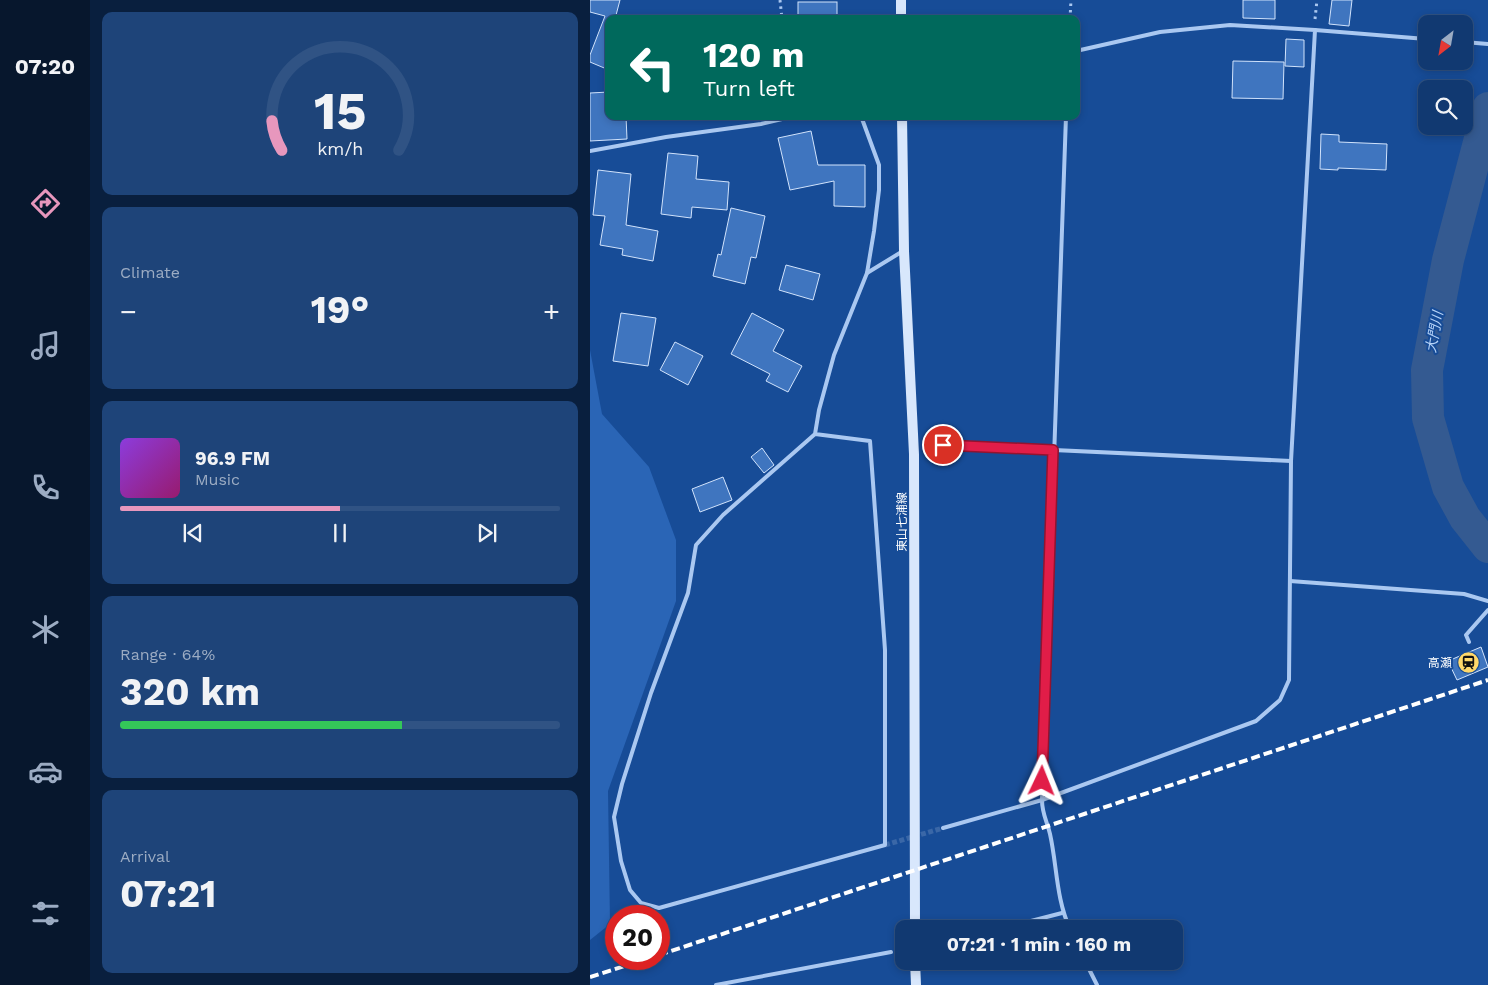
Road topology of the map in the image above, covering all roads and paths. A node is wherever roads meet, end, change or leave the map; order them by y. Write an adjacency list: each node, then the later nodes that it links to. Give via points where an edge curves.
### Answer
1 (780, 0): 5 (path)
2 (901, 0): 6 (main road)
3 (1072, 0): 7 (path)
4 (1317, 0): 8 (path)
5 (782, 15)
6 (901, 15)
7 (1070, 15)
8 (1315, 30): 9 (lane); 12 (lane, via 1230,25 1160,32); 23 (lane)
9 (1418, 38)
10 (1473, 42): 11 (lane)
11 (1488, 44)
12 (1080, 50)
13 (778, 120): 17 (lane)
14 (863, 120): 19 (lane, via 879,164)
15 (902, 120): 18 (main road, 東山七浦線)
16 (1066, 120): 22 (lane)
17 (590, 151)
18 (904, 251): 19 (lane); 31 (main road, 東山七浦線, via 914,454)
19 (867, 273): 20 (lane, via 834,355)
20 (815, 434): 20 (lane, via 723,515 696,545 688,594 651,693 614,817 621,861 630,890 641,903 659,908 885,845 885,650 870,442)
21 (943, 445): 22 (lane)
22 (1053, 450): 23 (lane); 28 (lane)
23 (1291, 462): 24 (lane)
24 (1290, 582): 25 (lane, via 1464,594); 28 (lane, via 1289,680 1280,700 1256,721)
25 (1488, 601)
26 (1488, 610): 27 (lane, via 1466,635)
27 (1469, 642)
28 (1042, 800): 29 (lane); 30 (lane)
29 (943, 828)
30 (1062, 913): 32 (lane); 33 (lane)
31 (915, 920)
32 (1035, 920)
33 (1066, 920)
34 (891, 952): 37 (lane)
35 (915, 970): 38 (main road)
36 (1089, 970): 39 (lane)
37 (716, 985)
38 (916, 985)
39 (1096, 985)

